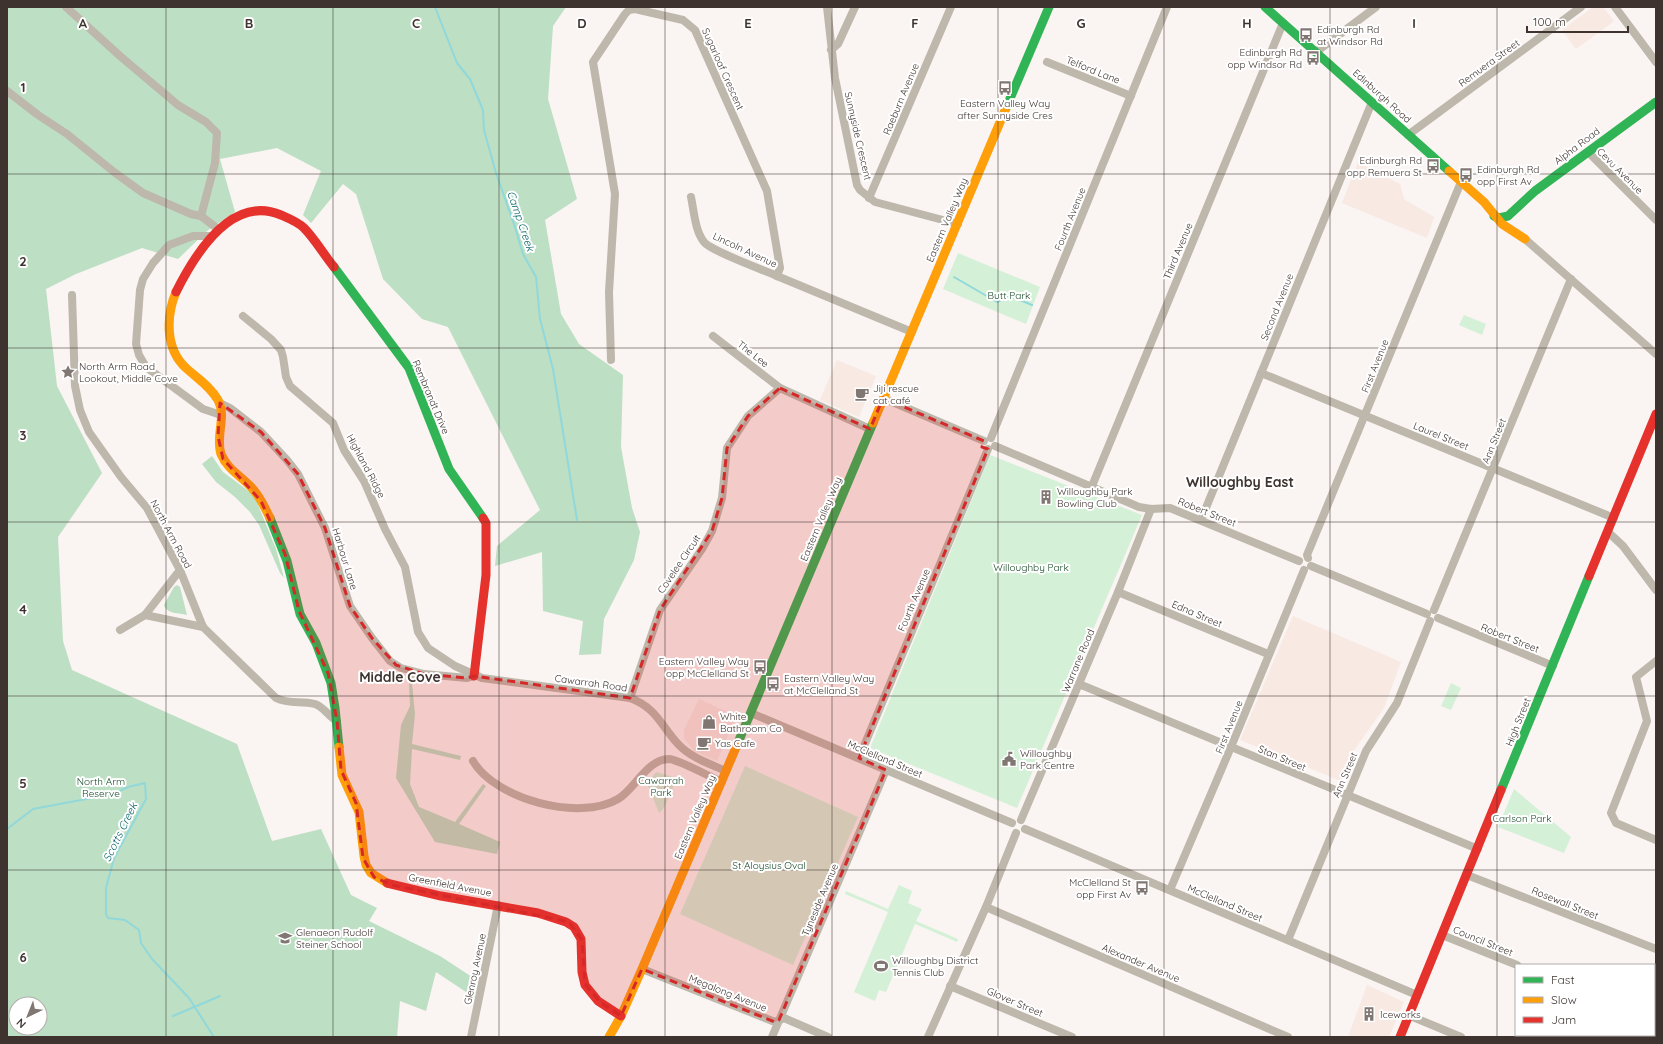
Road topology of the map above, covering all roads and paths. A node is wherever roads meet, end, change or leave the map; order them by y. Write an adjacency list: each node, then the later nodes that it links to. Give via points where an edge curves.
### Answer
1 (66, 7): 27 (street, via 178,105 206,122 218,133 215,163)
2 (827, 7): 12 (street, Sunnyside Crescent)
3 (855, 7): 12 (street, via 838,44)
4 (951, 7): 24 (street, Raeburn Avenue)
5 (1049, 7): 30 (street, Eastern Valley Way)
6 (1168, 7): 17 (street, Fourth Avenue)
7 (1265, 7): 11 (street, Edinburgh Road)
8 (1376, 7): 13 (street)
9 (1581, 7): 20 (street, Remuera Street)
10 (1615, 7): 15 (street)
11 (1283, 23): 13 (street, Edinburgh Road); 52 (street, Third Avenue)
12 (831, 50): 24 (street, Sunnyside Crescent, via 855,179 860,190)
13 (1316, 52): 18 (street, Edinburgh Road)
14 (1047, 62): 17 (street, Telford Lane)
15 (1656, 62)
16 (7, 91): 27 (street, via 68,134 143,193)
17 (1131, 96): 50 (street, Fourth Avenue)
18 (1372, 102): 20 (street, Edinburgh Road); 42 (street, Second Avenue)
19 (1656, 102): 21 (street, Alpha Road)
20 (1408, 134): 22 (street, Edinburgh Road)
21 (1588, 152): 26 (street, Alpha Road, via 1535,191); 29 (street, Cevu Avenue)
22 (1461, 182): 25 (street, Edinburgh Road); 47 (street, First Avenue)
23 (691, 197): 34 (street, Lincoln Avenue, via 697,225 704,242)
24 (869, 198): 30 (street, Sunnyside Crescent, via 881,204)
25 (1488, 204): 26 (street, via 1503,211); 28 (street, Edinburgh Road)
26 (1514, 211): 28 (street, Alpha Road, via 1508,216); 31 (street, via 1511,220)
27 (201, 216): 32 (street)
28 (1499, 217): 31 (street); 33 (street)
29 (1656, 220)
30 (958, 224): 38 (street, Eastern Valley Way)
31 (1516, 229): 33 (street)
32 (215, 233): 45 (street, Rembrandt Drive, via 175,292 170,336 175,356 180,364 214,394); 46 (street, via 193,236 169,245 153,263 140,290 136,344 146,366 203,409); 70 (street, Rembrandt Drive, via 234,217 252,210 270,210 293,220 304,228 409,368 450,469 486,523 486,575)
33 (1525, 238): 35 (street)
34 (777, 276): 38 (street); 41 (street, Sugarloaf Crescent, via 780,268 767,191 695,30 683,20 652,11 630,10 593,62 616,194 609,292)
35 (1571, 279): 40 (street); 51 (street, Ann Street)
36 (72, 295): 60 (street, North Arm Road, via 76,386 80,410 98,447 148,508)
37 (243, 316): 70 (street, Highland Ridge, via 281,350 290,386 333,423 344,450 364,481 405,567 415,623 422,641 435,654)
38 (912, 332): 44 (street, Eastern Valley Way)
39 (713, 336): 43 (street, The Lee)
40 (1656, 354)
41 (611, 360)
42 (1261, 373): 47 (street, Laurel Street); 55 (street, Second Avenue)
43 (780, 388): 49 (street); 72 (street, Covelee Circuit, via 748,416 727,448 722,498 712,531 660,610)
44 (883, 398): 49 (street, Eastern Valley Way); 50 (street, Robert Street)
45 (220, 403): 46 (street); 70 (street, Harbour Lane, via 235,411 261,432 298,474 325,528 350,606 390,661 401,668 424,674 467,678)
46 (221, 415): 74 (street, via 218,436 223,459 257,493 285,554 299,611 328,673)
47 (1366, 416): 51 (street, Laurel Street); 57 (street, First Avenue)
48 (1655, 418): 54 (street, High Street)
49 (870, 429): 73 (street, Eastern Valley Way)
50 (989, 443): 52 (street, Robert Street); 76 (street, Fourth Avenue)
51 (1493, 468): 54 (street, Laurel Street); 64 (street, Ann Street)
52 (1092, 486): 53 (street, Robert Street, via 1139,507)
53 (1151, 509): 55 (street, Robert Street, via 1170,508); 62 (street, Warrane Road)
54 (1614, 518): 56 (street, High Street)
55 (1201, 520): 58 (street, Robert Street)
56 (1608, 532): 61 (street, via 1623,546); 69 (street, High Street)
57 (1308, 558): 58 (street); 59 (street, via 1310,560)
58 (1299, 561): 59 (street, via 1300,568)
59 (1307, 568): 64 (street, Robert Street); 67 (street, First Avenue)
60 (180, 570): 63 (street); 65 (street, North Arm Road)
61 (1656, 590)
62 (1118, 592): 67 (street, Edna Street); 71 (street, Warrane Road)
63 (145, 616): 65 (street); 66 (street)
64 (1432, 616): 69 (street, Robert Street); 81 (street, Ann Street, via 1396,703 1366,751)
65 (203, 627): 74 (street, North Arm Road, via 276,698 286,703 316,704)
66 (120, 630)
67 (1268, 654): 75 (street, First Avenue)
68 (1656, 661): 86 (street, via 1636,677 1647,721 1611,813 1616,822)
69 (1553, 666): 87 (street, High Street)
70 (474, 676): 72 (street, Cawarrah Road)
71 (1079, 684): 75 (street, Stan Street); 82 (street, Warrane Road)
72 (630, 698): 79 (street, Cawarrah Road, via 639,701 655,713 678,745 693,756)
73 (751, 713): 76 (street, McClelland Street); 79 (street, Eastern Valley Way)
74 (337, 721): 90 (street, Greenfield Avenue, via 343,779 356,803 363,858 374,877 398,887)
75 (1232, 747): 81 (street, Stan Street); 89 (street, First Avenue)
76 (859, 758): 78 (street, McClelland Street)
77 (473, 761): 80 (street, via 486,778 503,788 523,797 562,806 598,806 617,800 649,768 669,759)
78 (886, 770): 83 (street, McClelland Street); 101 (street, Tyneside Avenue)
79 (726, 771): 80 (street, Eastern Valley Way)
80 (722, 782): 96 (street, Eastern Valley Way)
81 (1347, 796): 87 (street, Stan Street); 93 (street, Ann Street)
82 (1021, 820): 83 (street); 84 (street, via 1025,824)
83 (1012, 823): 85 (street, via 1011,828)
84 (1025, 829): 85 (street); 89 (street, McClelland Street)
85 (1016, 833): 91 (street)
86 (1656, 840)
87 (1478, 849): 88 (street, High Street)
88 (1467, 875): 92 (street, High Street); 94 (street, Rosewall Street)
89 (1170, 890): 93 (street, McClelland Street)
90 (498, 905): 100 (street, Greenfield Avenue, via 562,920 574,927 579,933 583,947 582,971 585,984 601,1003); 102 (street, Glenroy Avenue)
91 (986, 907): 97 (street); 108 (street, Alexander Avenue)
92 (1442, 935): 95 (street, Council Street); 98 (street, High Street)
93 (1288, 940): 98 (street, McClelland Street)
94 (1656, 949)
95 (1515, 964)
96 (642, 969): 100 (street, Eastern Valley Way); 101 (street, Megalong Avenue, via 775,1022)
97 (950, 986): 106 (street); 107 (street, Glover Street)
98 (1417, 995): 99 (street, High Street)
99 (1408, 1015): 109 (street, High Street); 110 (street)
100 (621, 1016): 103 (street, Eastern Valley Way)
101 (779, 1020): 104 (street, Tyneside Avenue); 105 (street, Megalong Avenue, via 784,1018)
102 (471, 1037)
103 (609, 1037)
104 (772, 1037)
105 (828, 1037)
106 (928, 1037)
107 (1072, 1037)
108 (1288, 1037)
109 (1400, 1037)
110 (1461, 1037)

